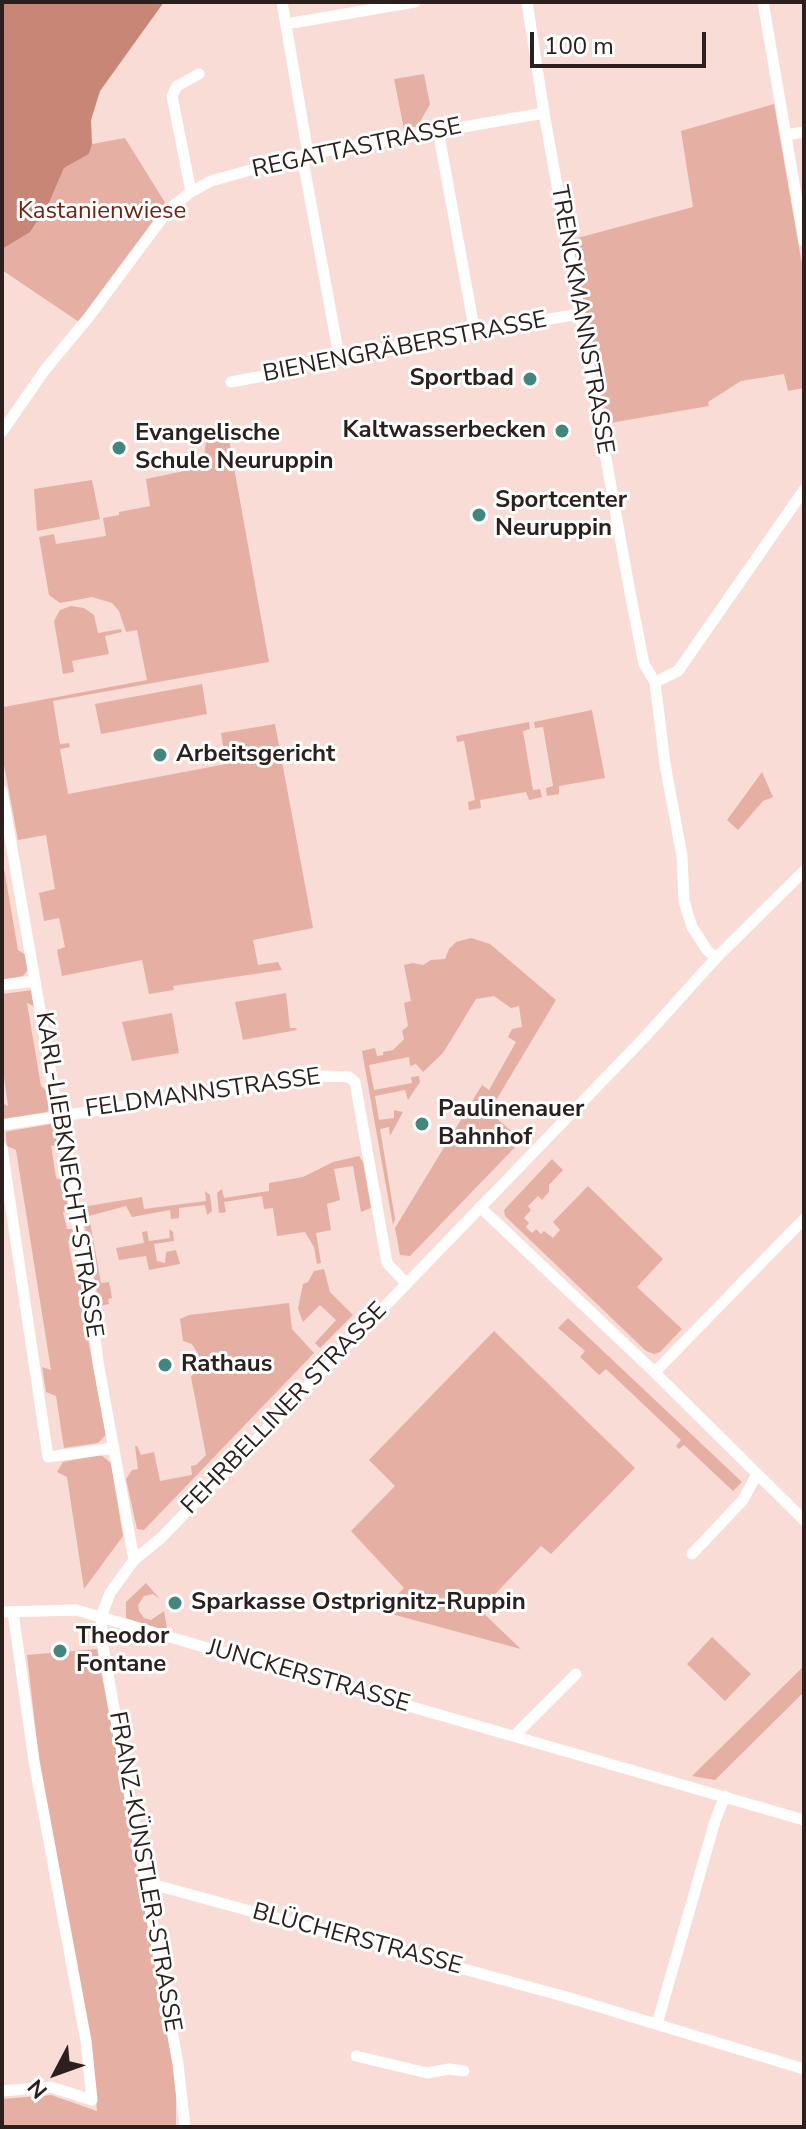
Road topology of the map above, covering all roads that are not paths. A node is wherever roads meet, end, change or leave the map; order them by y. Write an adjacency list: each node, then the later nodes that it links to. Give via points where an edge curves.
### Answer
1 (282, 2): 5 (street)
2 (415, 2): 5 (street)
3 (527, 2): 7 (street, TRENCKMANNSTRASSE)
4 (763, 2): 10 (street)
5 (286, 24): 11 (street)
6 (199, 74): 12 (street, via 177,86 172,96)
7 (544, 113): 8 (street, REGATTASTRASSE); 14 (street, TRENCKMANNSTRASSE)
8 (438, 130): 11 (street, REGATTASTRASSE); 15 (street)
9 (804, 132): 10 (street)
10 (786, 135): 13 (street)
11 (305, 155): 12 (street, REGATTASTRASSE, via 211,181); 16 (street)
12 (191, 192): 18 (street, REGATTASTRASSE, via 169,209)
13 (804, 241)
14 (579, 314): 15 (street, BIENENGRÄBERSTRASSE); 20 (street, TRENCKMANNSTRASSE, via 644,664)
15 (475, 333): 16 (street, BIENENGRÄBERSTRASSE)
16 (339, 356): 17 (street, BIENENGRÄBERSTRASSE)
17 (231, 382)
18 (2, 432)
19 (804, 490): 20 (street, via 678,671)
20 (655, 682): 23 (street, TRENCKMANNSTRASSE, via 684,901 692,927)
21 (2, 791): 24 (street, KARL-LIEBKNECHT-STRASSE)
22 (804, 871): 23 (street, FEHRBELLINER STRASSE)
23 (716, 958): 29 (street, FEHRBELLINER STRASSE)
24 (35, 981): 25 (street); 26 (street, KARL-LIEBKNECHT-STRASSE)
25 (2, 985)
26 (58, 1115): 27 (street, FELDMANNSTRASSE); 31 (street, FELDMANNSTRASSE, via 344,1076 355,1082 387,1263); 33 (street, KARL-LIEBKNECHT-STRASSE)
27 (2, 1125)
28 (2, 1148): 33 (street, via 48,1457)
29 (480, 1207): 31 (street, FEHRBELLINER STRASSE); 32 (street)
30 (804, 1219): 32 (street)
31 (406, 1283): 37 (street, FEHRBELLINER STRASSE)
32 (655, 1372): 34 (street)
33 (114, 1448): 37 (street, KARL-LIEBKNECHT-STRASSE)
34 (757, 1474): 35 (street); 36 (street, via 743,1500)
35 (803, 1516)
36 (692, 1554)
37 (134, 1560): 39 (street, FEHRBELLINER STRASSE, via 110,1593)
38 (8, 1612): 39 (street, JUNCKERSTRASSE, via 74,1609); 49 (street, via 86,2041 92,2100 51,2087)
39 (101, 1617): 41 (street, JUNCKERSTRASSE); 44 (street, FRANZ-KÜNSTLER-STRASSE)
40 (576, 1674): 41 (street)
41 (514, 1736): 42 (street, JUNCKERSTRASSE)
42 (725, 1796): 43 (street, JUNCKERSTRASSE); 45 (street)
43 (804, 1820)
44 (144, 1882): 45 (street, BLÜCHERSTRASSE); 50 (street, FRANZ-KÜNSTLER-STRASSE)
45 (657, 2024): 47 (street, BLÜCHERSTRASSE)
46 (356, 2056): 48 (street, via 427,2073)
47 (804, 2069)
48 (464, 2071)
49 (2, 2091)
50 (185, 2127)

